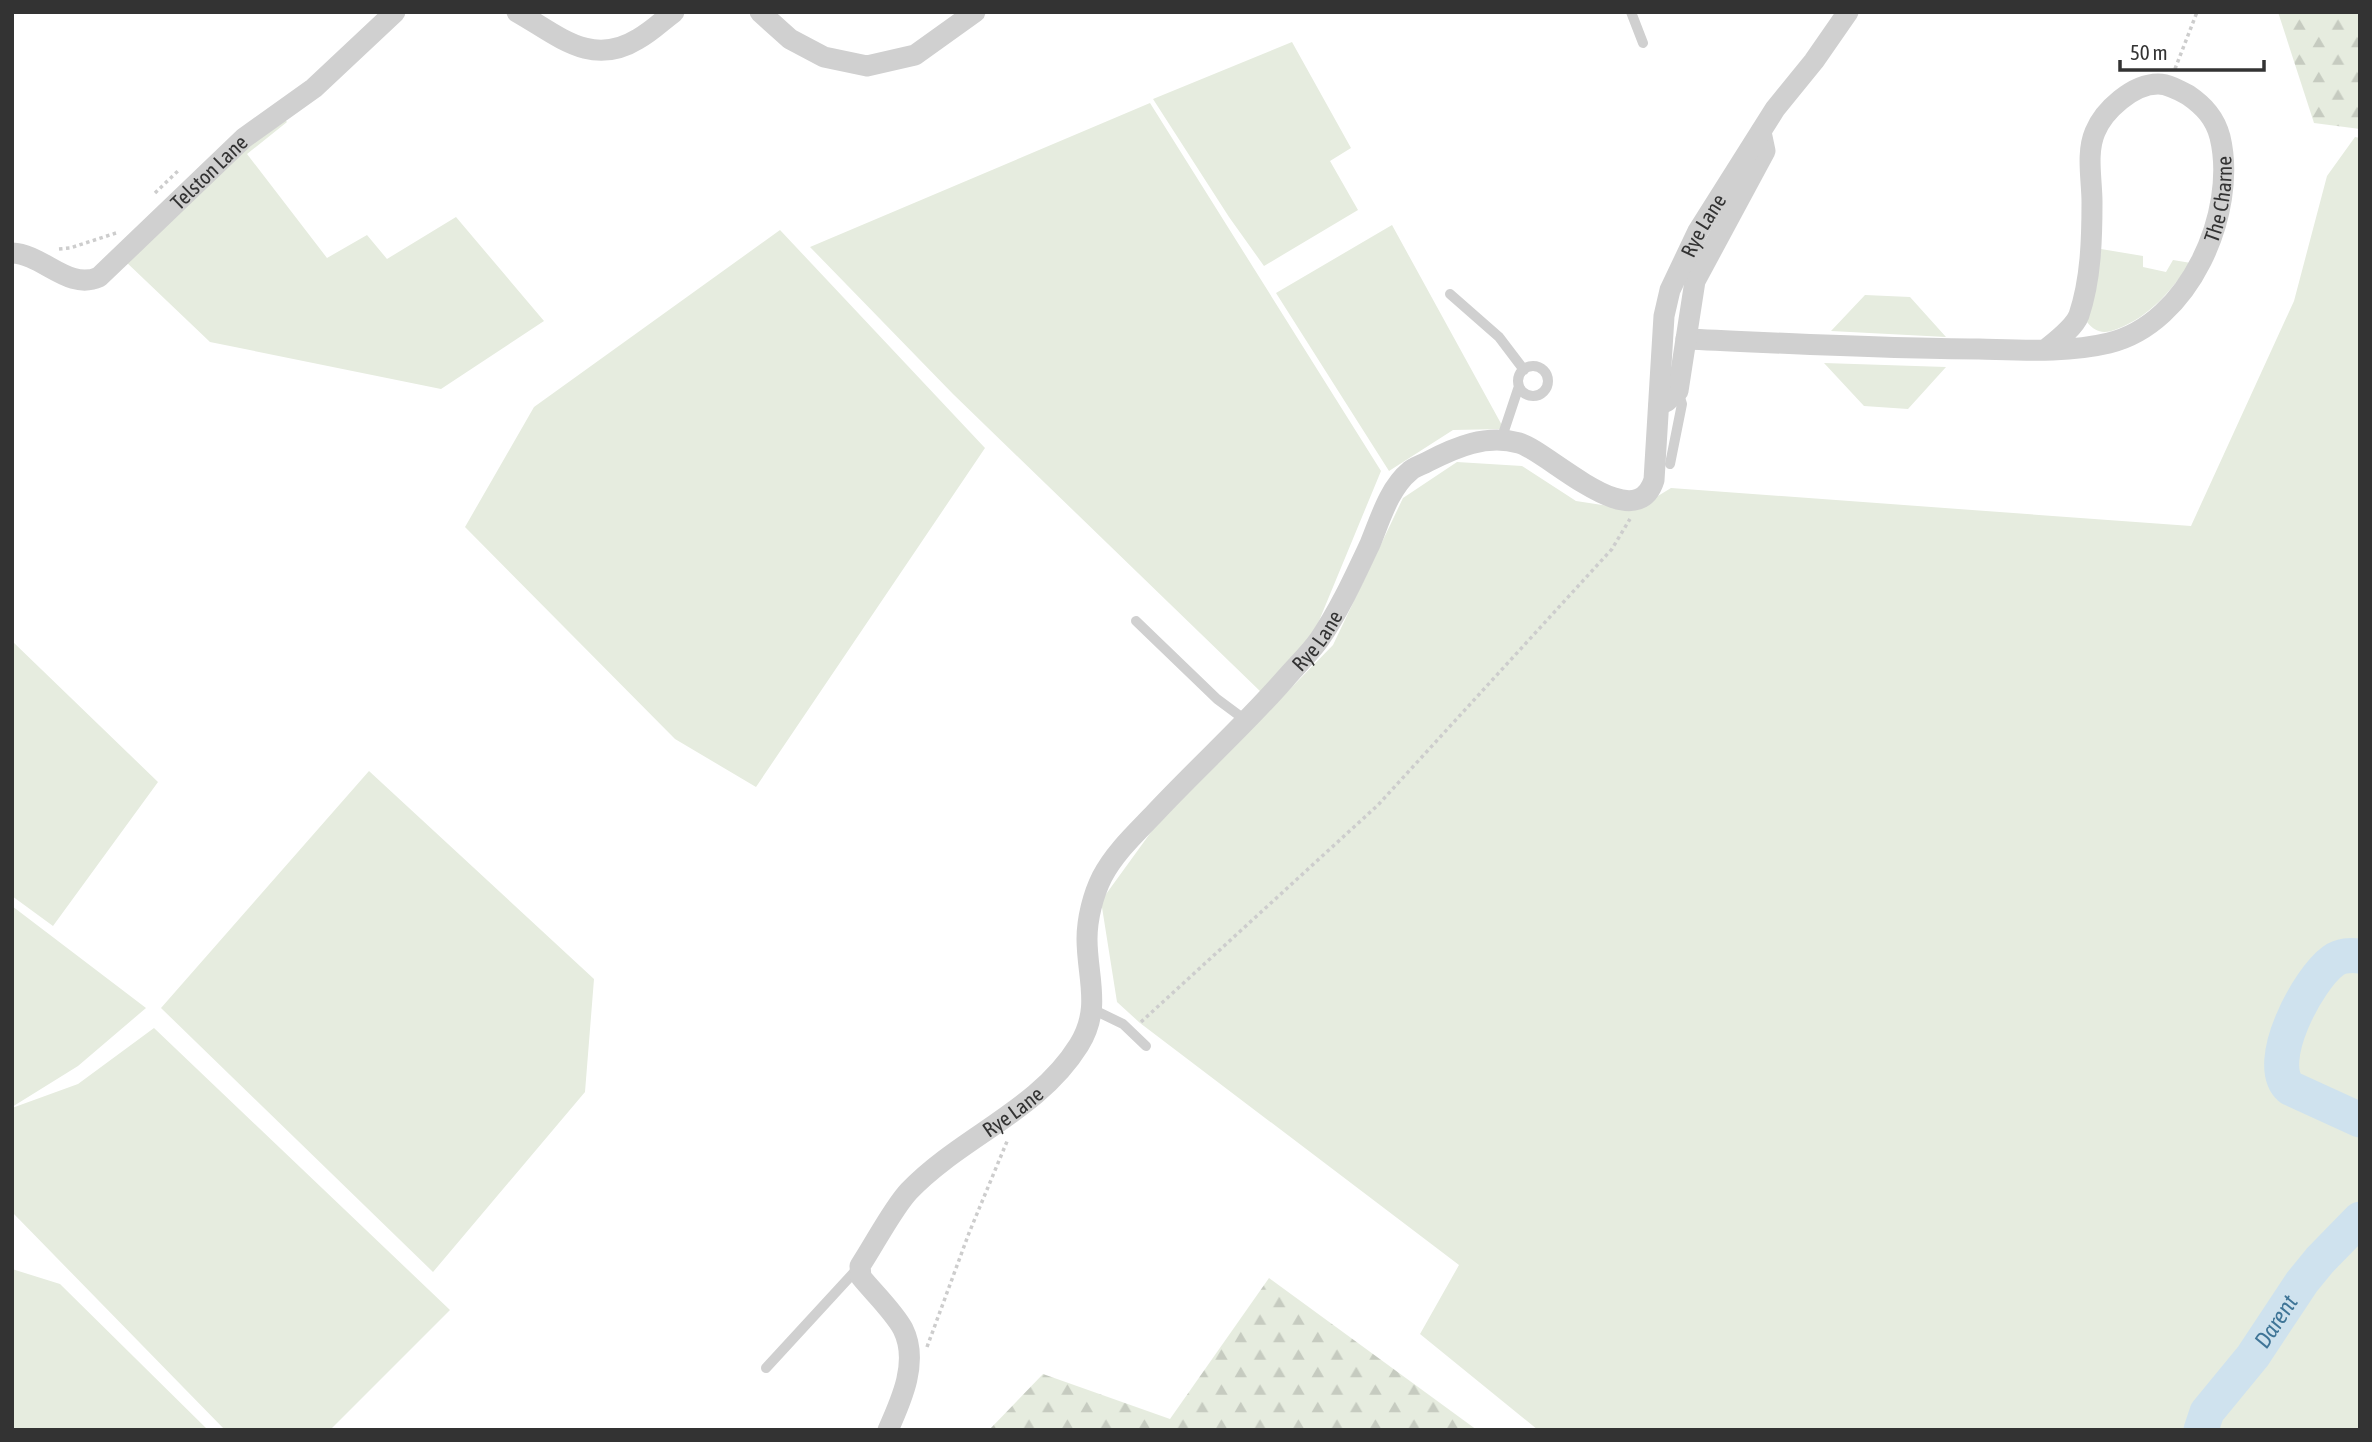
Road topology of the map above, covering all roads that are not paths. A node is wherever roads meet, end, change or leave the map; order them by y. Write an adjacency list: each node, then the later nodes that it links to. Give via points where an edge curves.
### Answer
1 (395, 12): 10 (street, Telston Lane, via 314,88 244,138 99,277 76,281)
2 (517, 12): 3 (street, via 586,50 611,51 637,40)
3 (674, 12)
4 (760, 12): 5 (street, via 790,39 824,57 867,66 915,55)
5 (975, 12)
6 (1631, 12): 8 (lane)
7 (1848, 12): 9 (street, Rye Lane)
8 (1643, 43)
9 (1761, 132): 12 (street, via 1765,151 1695,281); 17 (street, Rye Lane, via 1698,231 1670,290)
10 (19, 253)
11 (1450, 294): 14 (lane, via 1500,337)
12 (1686, 339): 13 (street, The Charne); 16 (street)
13 (2045, 350): 13 (street, The Charne, via 2078,318 2091,249 2091,149 2103,118 2131,93 2159,84 2201,104 2216,124 2224,176 2213,236 2198,269 2157,320 2130,335 2109,343)
14 (1524, 369): 15 (lane); 15 (lane, via 1541,369 1547,387 1535,396 1525,394)
15 (1519, 386): 18 (lane)
16 (1678, 391): 17 (street); 19 (lane, via 1682,404)
17 (1659, 405): 18 (street, Rye Lane, via 1654,480 1639,498 1617,499 1594,490 1535,449)
18 (1501, 440): 21 (street, Rye Lane, via 1450,450 1410,471 1393,493 1319,641)
19 (1670, 464)
20 (1136, 621): 21 (lane, via 1217,699)
21 (1248, 722): 22 (street, Rye Lane, via 1131,838 1100,879 1087,941)
22 (1092, 1009): 23 (lane, via 1123,1024); 24 (street, Rye Lane, via 1081,1043 1060,1071 1021,1109 957,1150 908,1192)
23 (1146, 1046)
24 (860, 1266): 25 (lane); 26 (street, via 861,1277 902,1328 911,1363)
25 (766, 1368)
26 (888, 1430)

